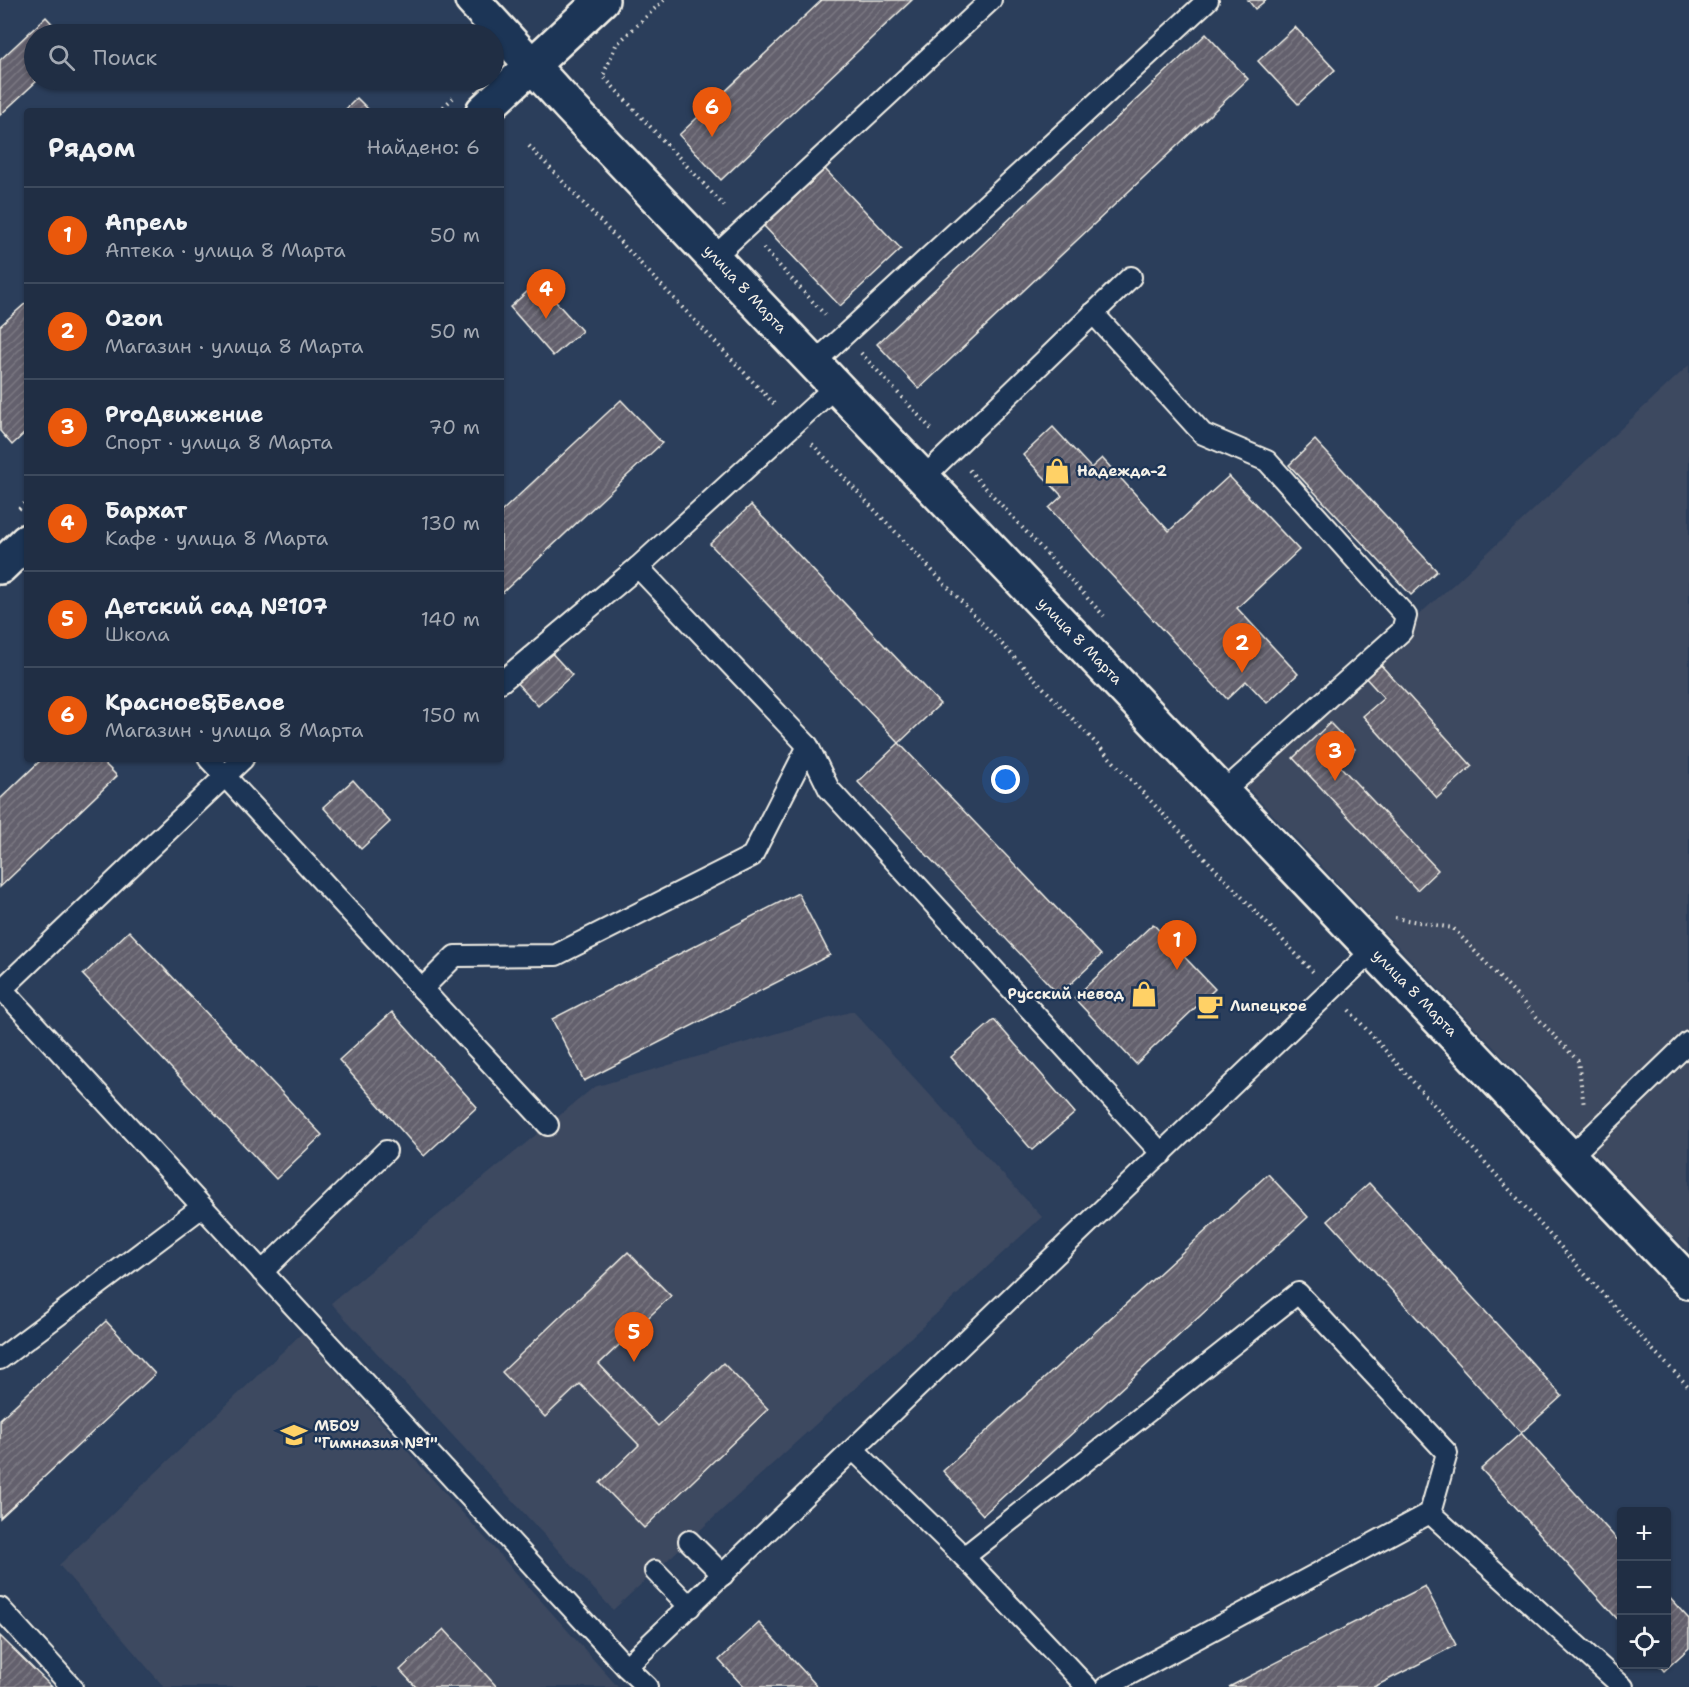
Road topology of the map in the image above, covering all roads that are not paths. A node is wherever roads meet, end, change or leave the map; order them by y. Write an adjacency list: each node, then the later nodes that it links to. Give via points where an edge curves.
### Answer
1 (472, 0): 5 (street, улица 8 Марта)
2 (602, 0): 7 (street)
3 (991, 0): 9 (lane)
4 (1203, 2): 12 (lane, via 845,336)
5 (494, 24)
6 (504, 35): 7 (street, улица 8 Марта)
7 (531, 65): 8 (street); 9 (street, улица 8 Марта)
8 (486, 108)
9 (714, 257): 12 (street, улица 8 Марта)
10 (1131, 277): 11 (lane)
11 (1093, 313): 13 (lane); 20 (lane, via 1203,434 1267,461 1406,616 1402,631)
12 (826, 374): 13 (street, улица 8 Марта); 14 (lane, via 794,425)
13 (924, 477): 20 (street, улица 8 Марта)
14 (638, 567): 15 (lane); 16 (lane)
15 (504, 679)
16 (808, 746): 22 (lane, via 752,856 556,955 455,956); 28 (lane, via 829,789)
17 (212, 762): 19 (lane)
18 (240, 762): 19 (lane)
19 (225, 776): 22 (lane); 23 (lane)
20 (1223, 792): 21 (street, улица 8 Марта)
21 (1373, 950): 26 (street, улица 8 Марта); 28 (lane)
22 (422, 989): 25 (lane)
23 (1, 990): 29 (lane)
24 (1689, 1042): 26 (lane)
25 (548, 1125)
26 (1579, 1148): 31 (street, улица 8 Марта)
27 (386, 1151): 30 (lane)
28 (1161, 1154): 33 (lane)
29 (202, 1207): 30 (lane); 32 (lane)
30 (262, 1272): 41 (lane)
31 (1689, 1282)
32 (0, 1359)
33 (854, 1450): 36 (lane); 38 (lane)
34 (1430, 1513): 36 (lane, via 1447,1453 1298,1293); 45 (lane); 46 (lane)
35 (689, 1541): 38 (lane)
36 (964, 1557): 44 (lane)
37 (655, 1571): 39 (lane)
38 (723, 1575): 39 (lane)
39 (690, 1606): 41 (lane)
40 (0, 1608): 42 (lane)
41 (626, 1667): 43 (lane)
42 (72, 1687)
43 (647, 1687)
44 (1088, 1687)
45 (1106, 1687)
46 (1623, 1687)

